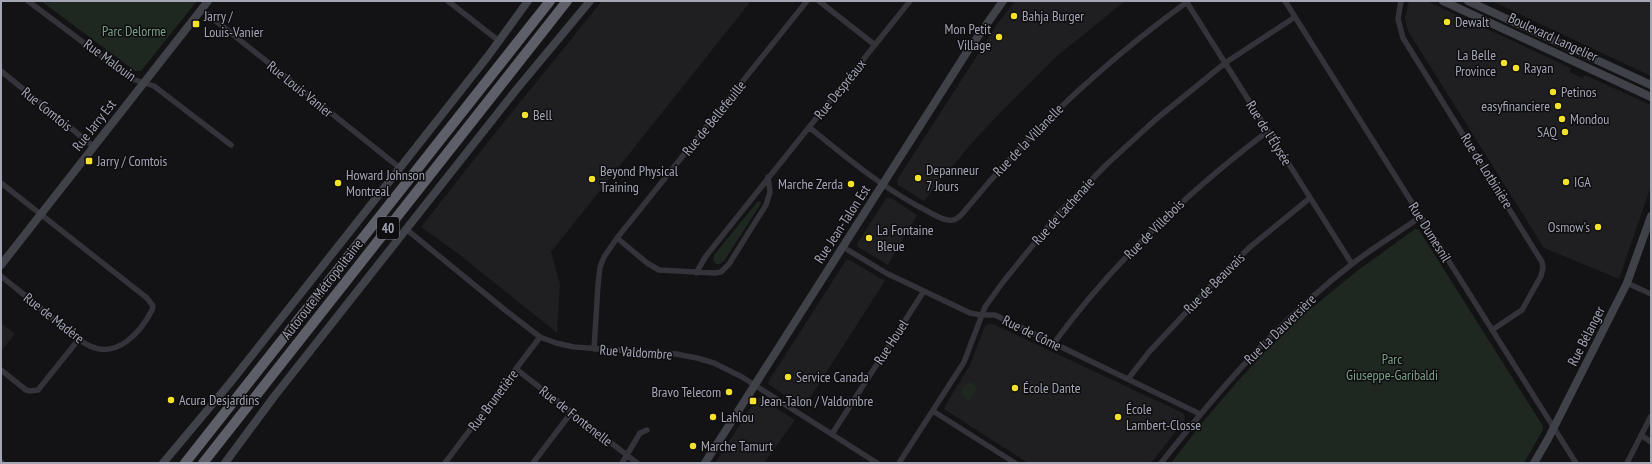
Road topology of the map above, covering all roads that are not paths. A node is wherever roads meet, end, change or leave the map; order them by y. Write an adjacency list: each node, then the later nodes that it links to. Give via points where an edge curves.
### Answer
1 (28, 1): 27 (street, Rue Malouin, via 132,79)
2 (208, 1): 19 (main road, Rue Jarry Est)
3 (448, 1): 23 (street)
4 (528, 1): 23 (main road)
5 (544, 1): 22 (highway)
6 (550, 1): 22 (highway, Autoroute Métropolitaine / 40)
7 (567, 1): 20 (highway, Autoroute Métropolitaine / 40)
8 (573, 1): 20 (highway)
9 (590, 1): 42 (main road)
10 (807, 1): 43 (street, Rue de Bellefeuille)
11 (819, 1): 24 (street)
12 (910, 1): 24 (street, Rue Despréaux)
13 (1003, 1): 37 (main road, Rue Jean-Talon Est)
14 (1187, 1): 25 (street, Rue de l'Élysée); 37 (street, Rue de la Villanelle, via 1132,43 1057,109 955,220 948,220 916,205)
15 (1285, 1): 21 (street, Rue Dumesnil)
16 (1401, 1): 53 (street, Rue de Lotbinière, via 1398,19 1403,38 1542,262 1541,276 1522,310)
17 (1443, 1): 29 (main road, Boulevard Langelier)
18 (1468, 1): 28 (main road, Boulevard Langelier)
19 (201, 10): 27 (main road, Rue Jarry Est); 34 (street, Rue Louis Vanier)
20 (559, 11): 76 (highway, Autoroute Métropolitaine / 40)
21 (1295, 17): 25 (street, Rue de Lachenaie); 41 (street, Rue Dumesnil)
22 (534, 20): 71 (highway, Autoroute Métropolitaine / 40)
23 (499, 41): 34 (main road)
24 (875, 46): 30 (street, Rue Despréaux)
25 (1225, 63): 31 (street, Rue de l'Élysée); 52 (street, Rue de Lachenaie, via 1155,120 1085,186 1030,247)
26 (1, 71): 33 (street, Rue Comtois)
27 (144, 83): 32 (street, Rue Malouin, via 154,86); 33 (main road, Rue Jarry Est)
28 (1651, 85)
29 (1651, 97)
30 (809, 127): 35 (street, Rue Despréaux); 37 (street, Rue de la Villanelle)
31 (1268, 131): 38 (street, Rue de l'Élysée); 56 (street, Rue de Villebois, via 1194,190 1146,236 1095,292)
32 (230, 145)
33 (94, 146): 39 (main road, Rue Jarry Est)
34 (400, 168): 73 (main road, via 230,383)
35 (768, 177): 47 (street, Rue Despréaux, via 706,256); 47 (street, via 770,192 766,205 729,264 721,272)
36 (1, 183): 39 (street)
37 (883, 184): 44 (main road, Rue Jean-Talon Est)
38 (1310, 198): 45 (street, Rue de l'Élysée); 60 (street, Rue de Beauvais, via 1250,247 1223,273 1153,347)
39 (41, 214): 46 (main road, Rue Jarry Est); 55 (street, Rue de Madère, via 151,302 152,310 133,336 111,350 90,346)
40 (1651, 216): 49 (main road, Rue Bélanger)
41 (1420, 217): 45 (street, Rue La Dauversière); 53 (street, Rue Dumesnil)
42 (406, 229): 54 (street, Rue Valdombre); 77 (main road, via 268,404)
43 (617, 238): 47 (street, via 659,270); 57 (street, Rue de Bellefeuille, via 600,266)
44 (843, 247): 50 (street, Rue de Côme, via 881,270); 61 (main road, Rue Jean-Talon Est)
45 (1352, 264): 64 (street, Rue La Dauversière, via 1269,338)
46 (1, 266)
47 (696, 273)
48 (1, 276): 55 (street, Rue de Madère)
49 (1627, 283): 51 (street); 66 (main road, Rue Bélanger)
50 (924, 291): 52 (street, Rue de Côme); 68 (street, Rue Houel)
51 (1651, 294)
52 (981, 315): 56 (street, Rue de Côme, via 995,315); 62 (street, Rue de Lachenaie, via 964,362)
53 (1492, 330): 66 (street, Rue Dumesnil)
54 (540, 337): 57 (street, Rue Valdombre, via 565,345); 58 (street, Rue Brunetière)
55 (79, 339): 59 (street, via 38,390 26,390)
56 (1054, 343): 60 (street, Rue de Côme)
57 (594, 349): 61 (street, Rue Valdombre, via 676,354 697,358 722,367)
58 (516, 369): 63 (street, Rue de Fontenelle); 78 (street, Rue Brunetière)
59 (1, 370)
60 (1128, 379): 64 (street, Rue de Côme)
61 (754, 385): 68 (street, Rue Valdombre); 82 (main road, Rue Jean-Talon Est)
62 (933, 411): 84 (street, Rue de Lachenaie); 85 (street)
63 (571, 413): 72 (street, Rue de Fontenelle); 79 (street)
64 (1200, 414): 86 (street, Rue La Dauversière)
65 (1651, 416): 69 (street)
66 (1554, 427): 87 (main road, Rue Bélanger); 88 (street, Rue Dumesnil)
67 (647, 430): 72 (street, via 640,433)
68 (832, 434): 83 (street, Rue Valdombre)
69 (1641, 435): 70 (street); 89 (street)
70 (1651, 442)
71 (192, 454): 74 (highway); 75 (highway, Autoroute Métropolitaine / 40)
72 (627, 455): 80 (street); 81 (street, Rue de Fontenelle)
73 (163, 463)
74 (181, 463)
75 (185, 463)
76 (203, 463)
77 (225, 463)
78 (445, 463)
79 (533, 463)
80 (622, 463)
81 (637, 463)
82 (705, 463)
83 (877, 463)
84 (899, 463)
85 (1015, 463)
86 (1161, 463)
87 (1534, 463)
88 (1576, 463)
89 (1626, 463)

